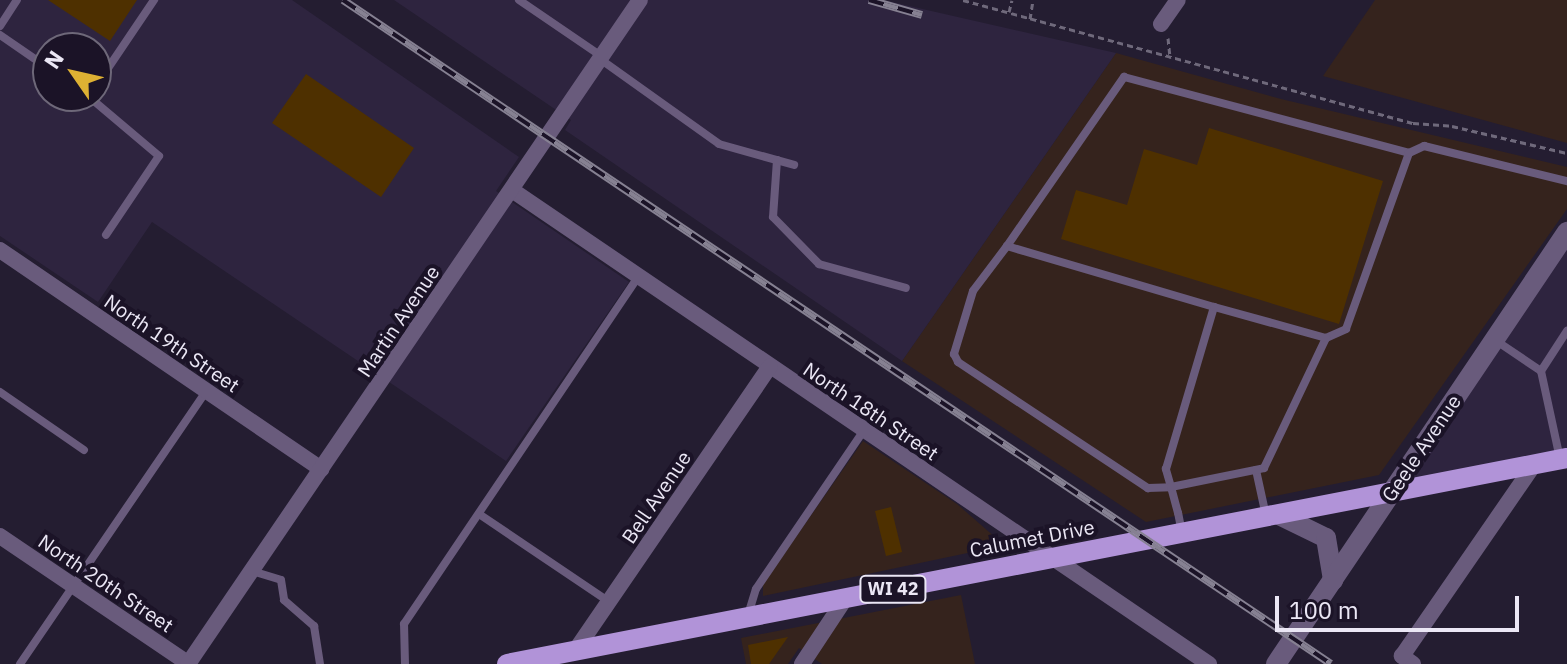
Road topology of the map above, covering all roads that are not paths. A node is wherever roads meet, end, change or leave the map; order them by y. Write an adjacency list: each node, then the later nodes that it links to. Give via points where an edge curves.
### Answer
1 (17, 0): 7 (lane)
2 (154, 0): 11 (lane)
3 (519, 0): 10 (lane)
4 (640, 0): 10 (street, Martin Avenue)
5 (1178, 0): 6 (street)
6 (1161, 24)
7 (0, 26)
8 (0, 35): 9 (lane)
9 (32, 57)
10 (601, 58): 14 (lane, via 719,144); 17 (street, Martin Avenue)
11 (112, 62)
12 (108, 112): 19 (lane, via 159,156)
13 (1409, 153): 16 (lane, via 1424,146); 20 (lane, via 1124,77); 26 (lane, via 1346,329)
14 (777, 160): 15 (lane); 23 (lane, via 773,217 819,264)
15 (794, 165)
16 (1567, 181)
17 (512, 190): 22 (street, North 18th Street); 36 (street, Martin Avenue)
18 (1567, 232): 27 (street, Geele Avenue)
19 (106, 235)
20 (1007, 246): 24 (lane); 38 (lane, via 973,291 955,359 1148,488)
21 (0, 250): 30 (street, North 19th Street)
22 (639, 276): 28 (street, North 18th Street); 40 (lane)
23 (906, 288)
24 (1214, 307): 26 (lane); 38 (lane, via 1166,469)
25 (1567, 331): 29 (lane)
26 (1326, 338): 37 (lane, via 1265,466)
27 (1494, 340): 29 (lane); 39 (street, Geele Avenue)
28 (770, 366): 32 (street, North 18th Street); 49 (street, Bell Avenue)
29 (1541, 371): 34 (lane)
30 (206, 390): 36 (street, North 19th Street); 47 (lane)
31 (0, 392): 33 (lane)
32 (864, 430): 44 (street, North 18th Street); 50 (lane, via 756,589)
33 (84, 450)
34 (1564, 459): 35 (main road, Calumet Drive / WI 42)
35 (1534, 465): 39 (main road, Calumet Drive / WI 42); 52 (street)
36 (321, 469): 45 (street, Martin Avenue)
37 (1256, 470): 38 (lane); 41 (lane)
38 (1171, 487): 42 (lane)
39 (1390, 493): 41 (main road, Calumet Drive / WI 42); 46 (street, Geele Avenue)
40 (479, 514): 49 (lane); 56 (lane, via 404,624)
41 (1273, 517): 42 (main road, Calumet Drive / WI 42); 46 (street, via 1326,538)
42 (1182, 534): 44 (main road, Calumet Drive / WI 42)
43 (0, 536): 47 (street, North 20th Street)
44 (1052, 558): 48 (main road, Calumet Drive / WI 42); 59 (street, North 18th Street)
45 (252, 571): 54 (street, Martin Avenue); 55 (lane, via 281,580 284,600 314,626)
46 (1333, 580): 60 (street, Geele Avenue)
47 (76, 587): 53 (lane); 54 (street, North 20th Street)
48 (845, 599): 50 (main road, Calumet Drive / WI 42); 58 (street)
49 (608, 601): 51 (street, Bell Avenue)
50 (747, 617): 51 (main road, Calumet Drive / WI 42)
51 (575, 651): 57 (main road, Calumet Drive / WI 42)
52 (1407, 660)
53 (20, 664)
54 (188, 664)
55 (320, 664)
56 (405, 664)
57 (507, 664)
58 (803, 664)
59 (1209, 664)
60 (1276, 664)

